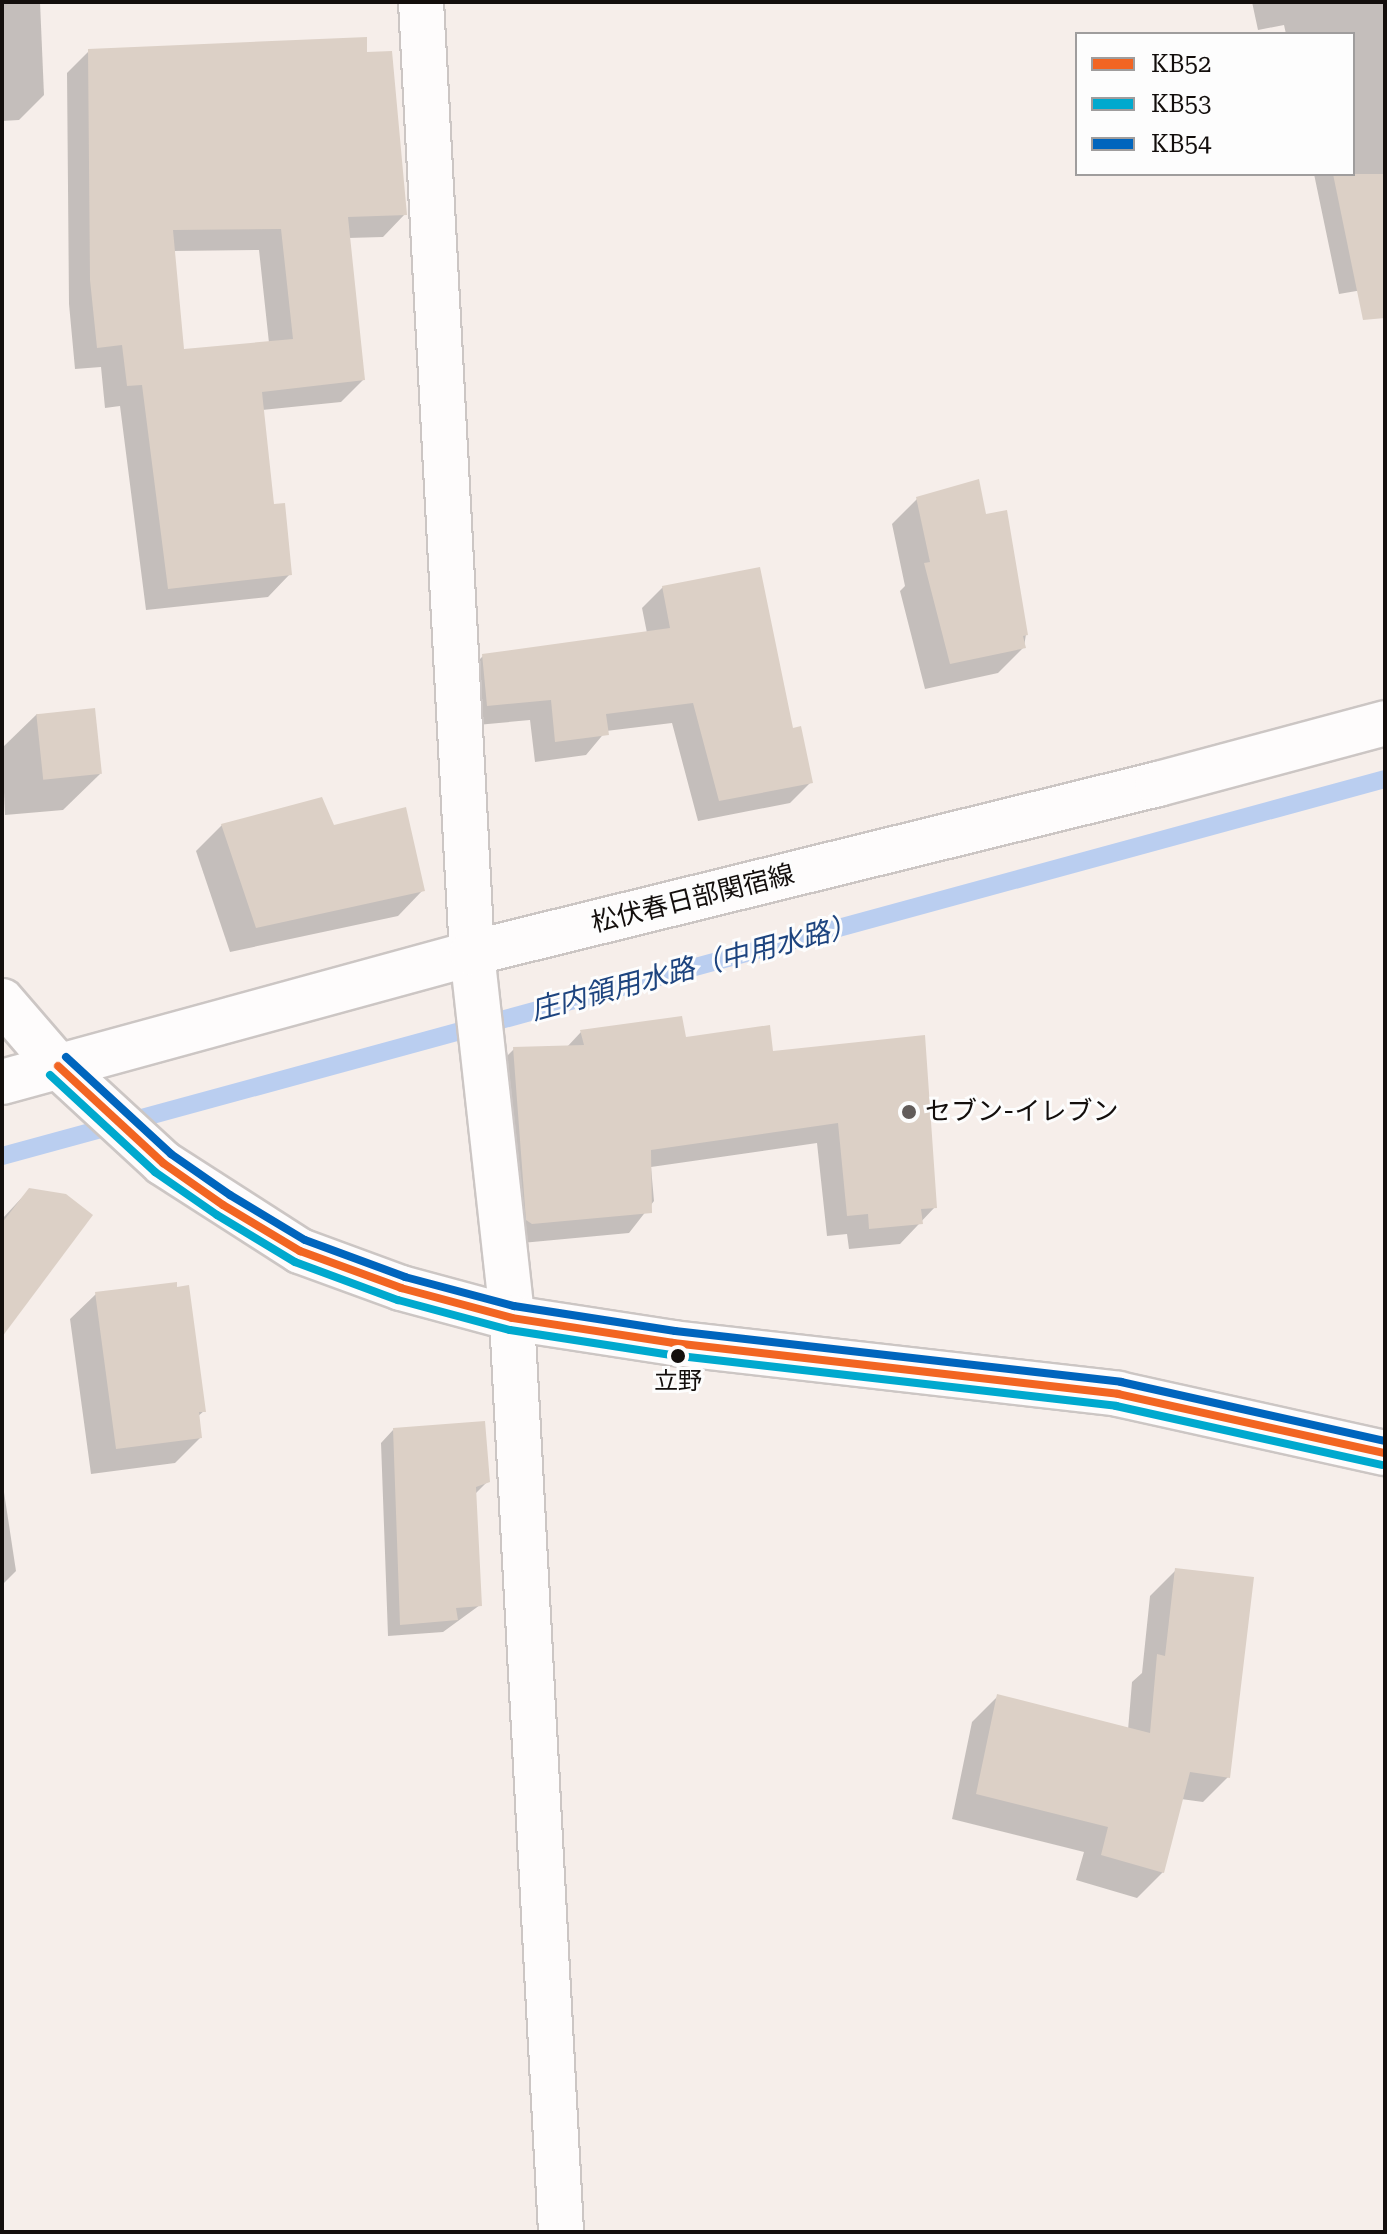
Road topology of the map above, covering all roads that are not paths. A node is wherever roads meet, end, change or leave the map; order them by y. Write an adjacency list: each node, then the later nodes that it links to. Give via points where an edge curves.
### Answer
1 (421, 2): 3 (main road)
2 (1385, 723): 3 (main road, 松伏春日部関宿線)
3 (472, 953): 5 (main road, 松伏春日部関宿線); 7 (main road)
4 (2, 1001): 5 (main road)
5 (58, 1066): 6 (main road, 松伏春日部関宿線); 7 (main road, via 163,1163 300,1251 401,1288)
6 (2, 1082)
7 (512, 1318): 8 (main road, via 673,1343 1118,1394); 9 (main road)
8 (1385, 1453)
9 (561, 2232)

